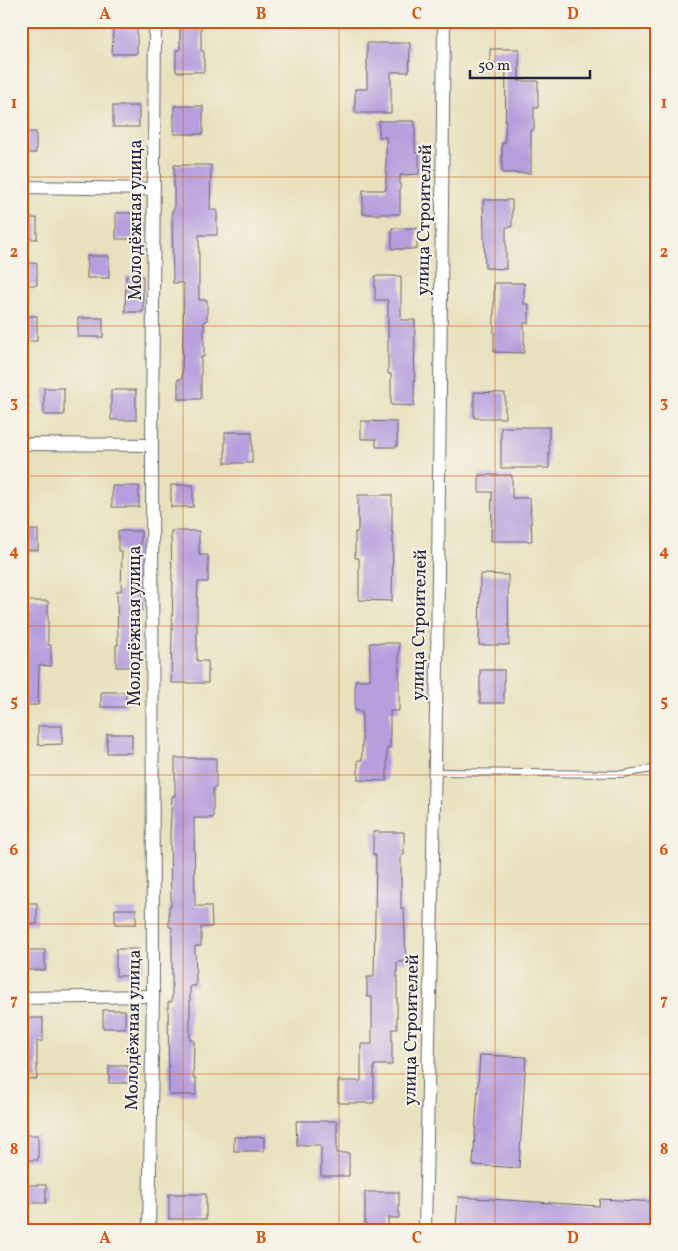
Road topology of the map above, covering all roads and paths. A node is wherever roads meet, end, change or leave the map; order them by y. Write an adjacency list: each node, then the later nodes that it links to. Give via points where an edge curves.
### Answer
1 (155, 21): 4 (street, Молодёжная улица)
2 (444, 21): 8 (street, улица Строителей)
3 (21, 187): 4 (street)
4 (154, 189): 6 (street, Молодёжная улица)
5 (21, 444): 6 (street)
6 (152, 445): 9 (street, Молодёжная улица)
7 (657, 768): 8 (lane, via 624,774)
8 (434, 772): 12 (street, улица Строителей)
9 (153, 996): 10 (street); 11 (street, Молодёжная улица)
10 (21, 998)
11 (149, 1230)
12 (425, 1230)

